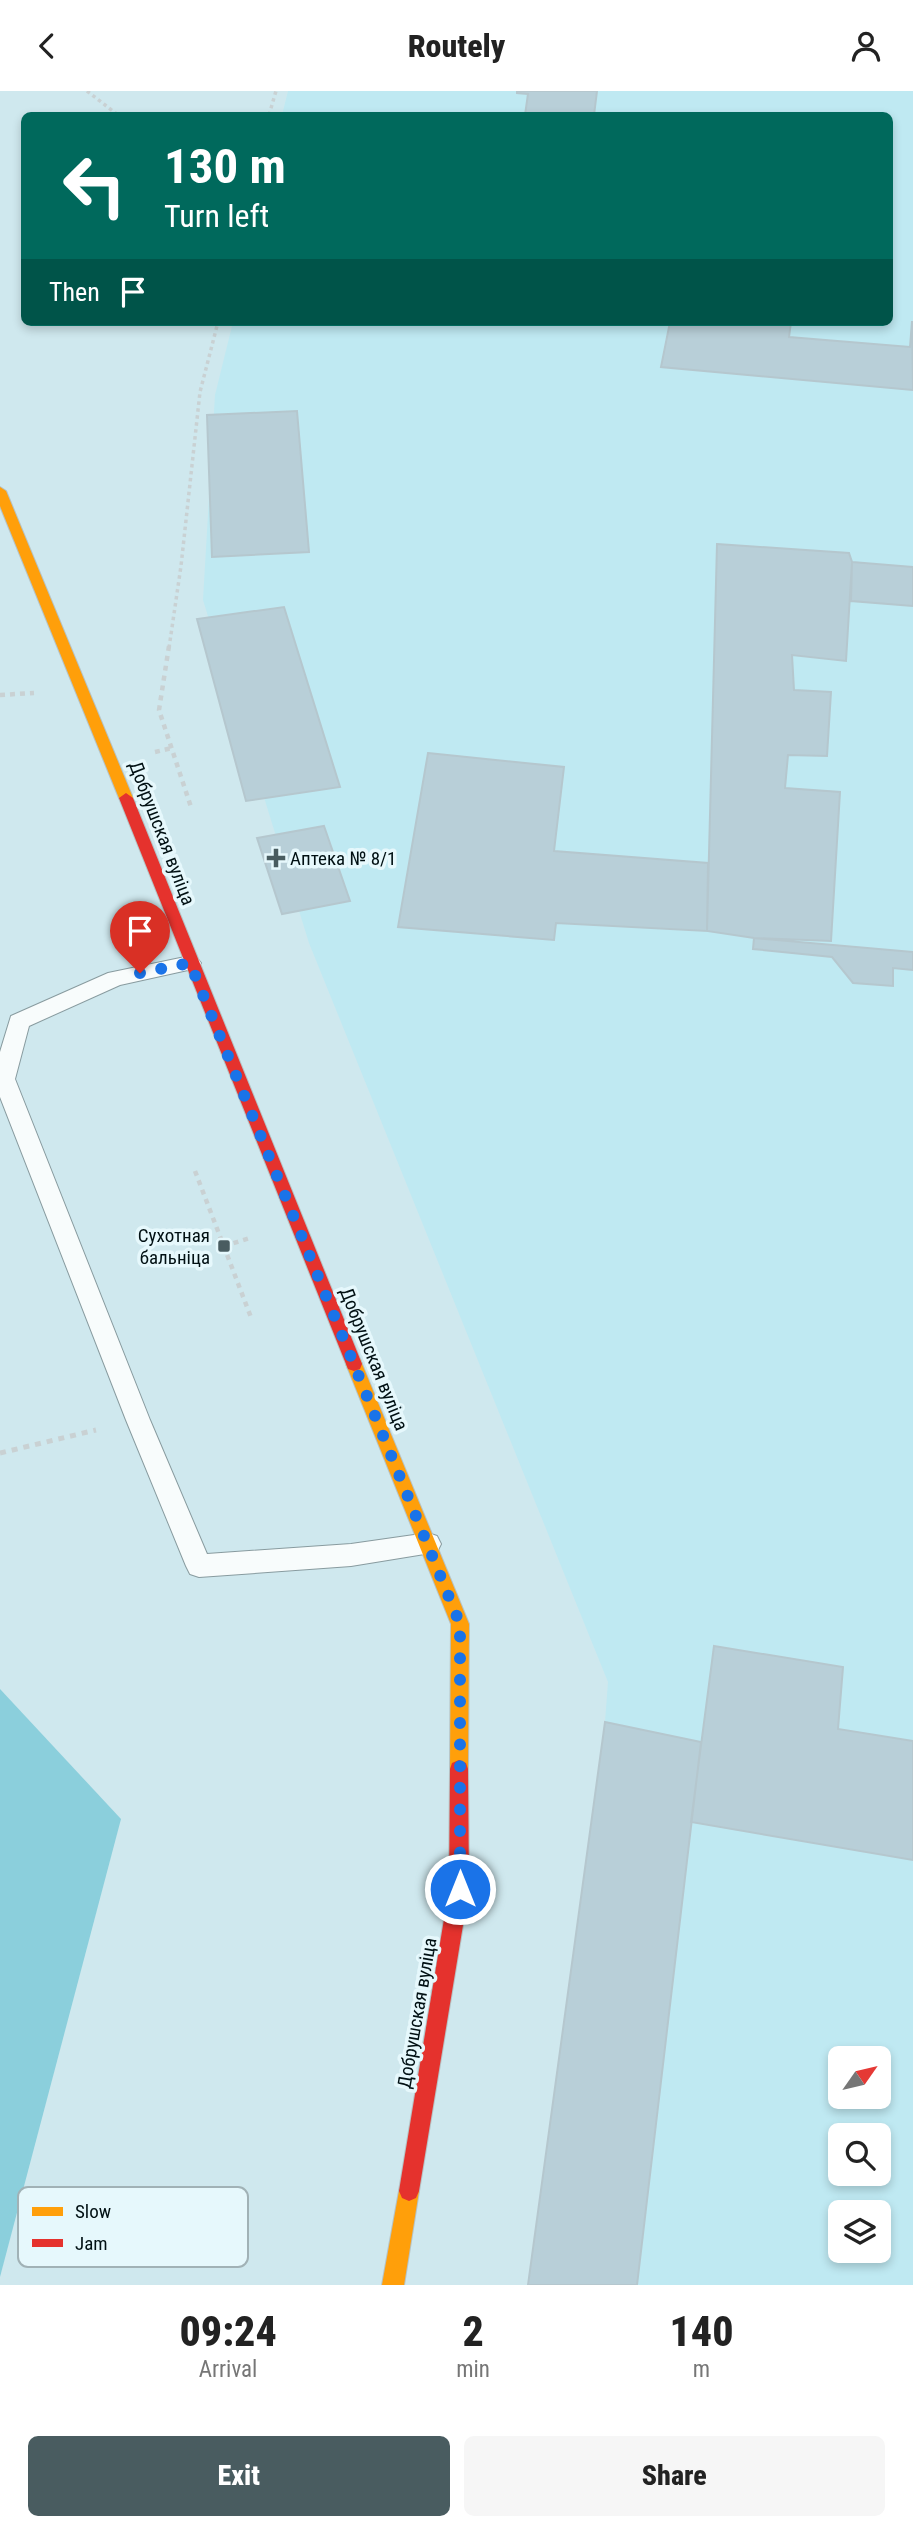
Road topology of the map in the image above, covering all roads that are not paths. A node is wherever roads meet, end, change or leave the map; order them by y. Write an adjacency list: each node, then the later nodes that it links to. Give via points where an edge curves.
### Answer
1 (0, 491): 2 (main road, Добрушская вуліца)
2 (190, 963): 3 (main road, Добрушская вуліца); 3 (lane, via 115,978 19,1021 5,1079 138,1420 199,1566 351,1555)
3 (428, 1544): 4 (main road, Добрушская вуліца, via 460,1624 460,1889)
4 (393, 2285)

